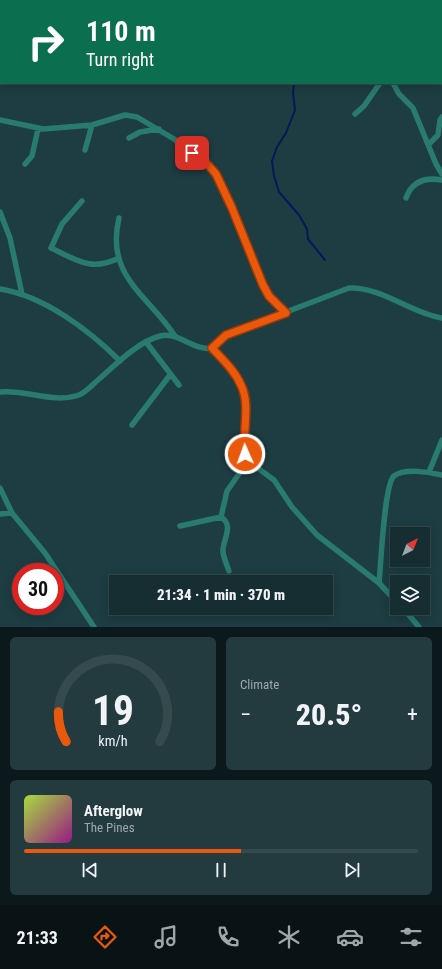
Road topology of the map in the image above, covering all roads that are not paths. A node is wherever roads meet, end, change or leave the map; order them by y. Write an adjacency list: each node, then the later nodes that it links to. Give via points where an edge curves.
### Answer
1 (379, 84): 3 (street)
2 (394, 84): 10 (street, via 399,94 413,108)
3 (355, 114)
4 (442, 117): 10 (street, via 438,135)
5 (0, 120): 7 (street)
6 (92, 125): 7 (street); 8 (street, via 125,115 137,117); 11 (street)
7 (38, 129): 12 (street, via 32,156)
8 (159, 129): 9 (street, via 140,132); 22 (street, via 201,157 216,174 263,285 269,296)
9 (128, 138)
10 (429, 144): 13 (street)
11 (85, 150)
12 (25, 164)
13 (442, 174)
14 (442, 180): 15 (street, via 423,180 413,185)
15 (406, 198)
16 (82, 201): 19 (street, via 62,224 51,248 80,262 96,265 107,264)
17 (0, 212): 21 (street, via 10,238)
18 (119, 218): 19 (street, via 116,232)
19 (119, 258): 24 (street, via 131,285 165,321)
20 (0, 289): 21 (street)
21 (22, 294): 27 (street, via 86,330)
22 (286, 313): 23 (street, via 338,292 356,288 397,300); 26 (street, via 226,335)
23 (442, 318)
24 (175, 336): 25 (street, via 161,335); 26 (street, via 202,347)
25 (146, 342): 27 (street); 28 (street)
26 (212, 348): 33 (street, via 230,367 242,386 245,407 244,445)
27 (120, 361): 30 (street, via 87,390 76,396)
28 (170, 375): 29 (street); 31 (street)
29 (179, 385)
30 (0, 392)
31 (132, 425)
32 (442, 440): 34 (street)
33 (248, 461): 39 (street, via 227,491); 42 (street, via 274,480 292,507 317,535)
34 (429, 472): 35 (street); 42 (street, via 401,473 391,480 386,502)
35 (442, 475)
36 (0, 488): 37 (street)
37 (12, 513): 38 (street); 45 (street, via 45,553)
38 (0, 514)
39 (221, 517): 40 (street); 41 (street, via 228,529 223,551)
40 (180, 526)
41 (229, 571)
42 (379, 583): 43 (street)
43 (390, 595)
44 (409, 615): 46 (street)
45 (94, 627)
46 (419, 627)

